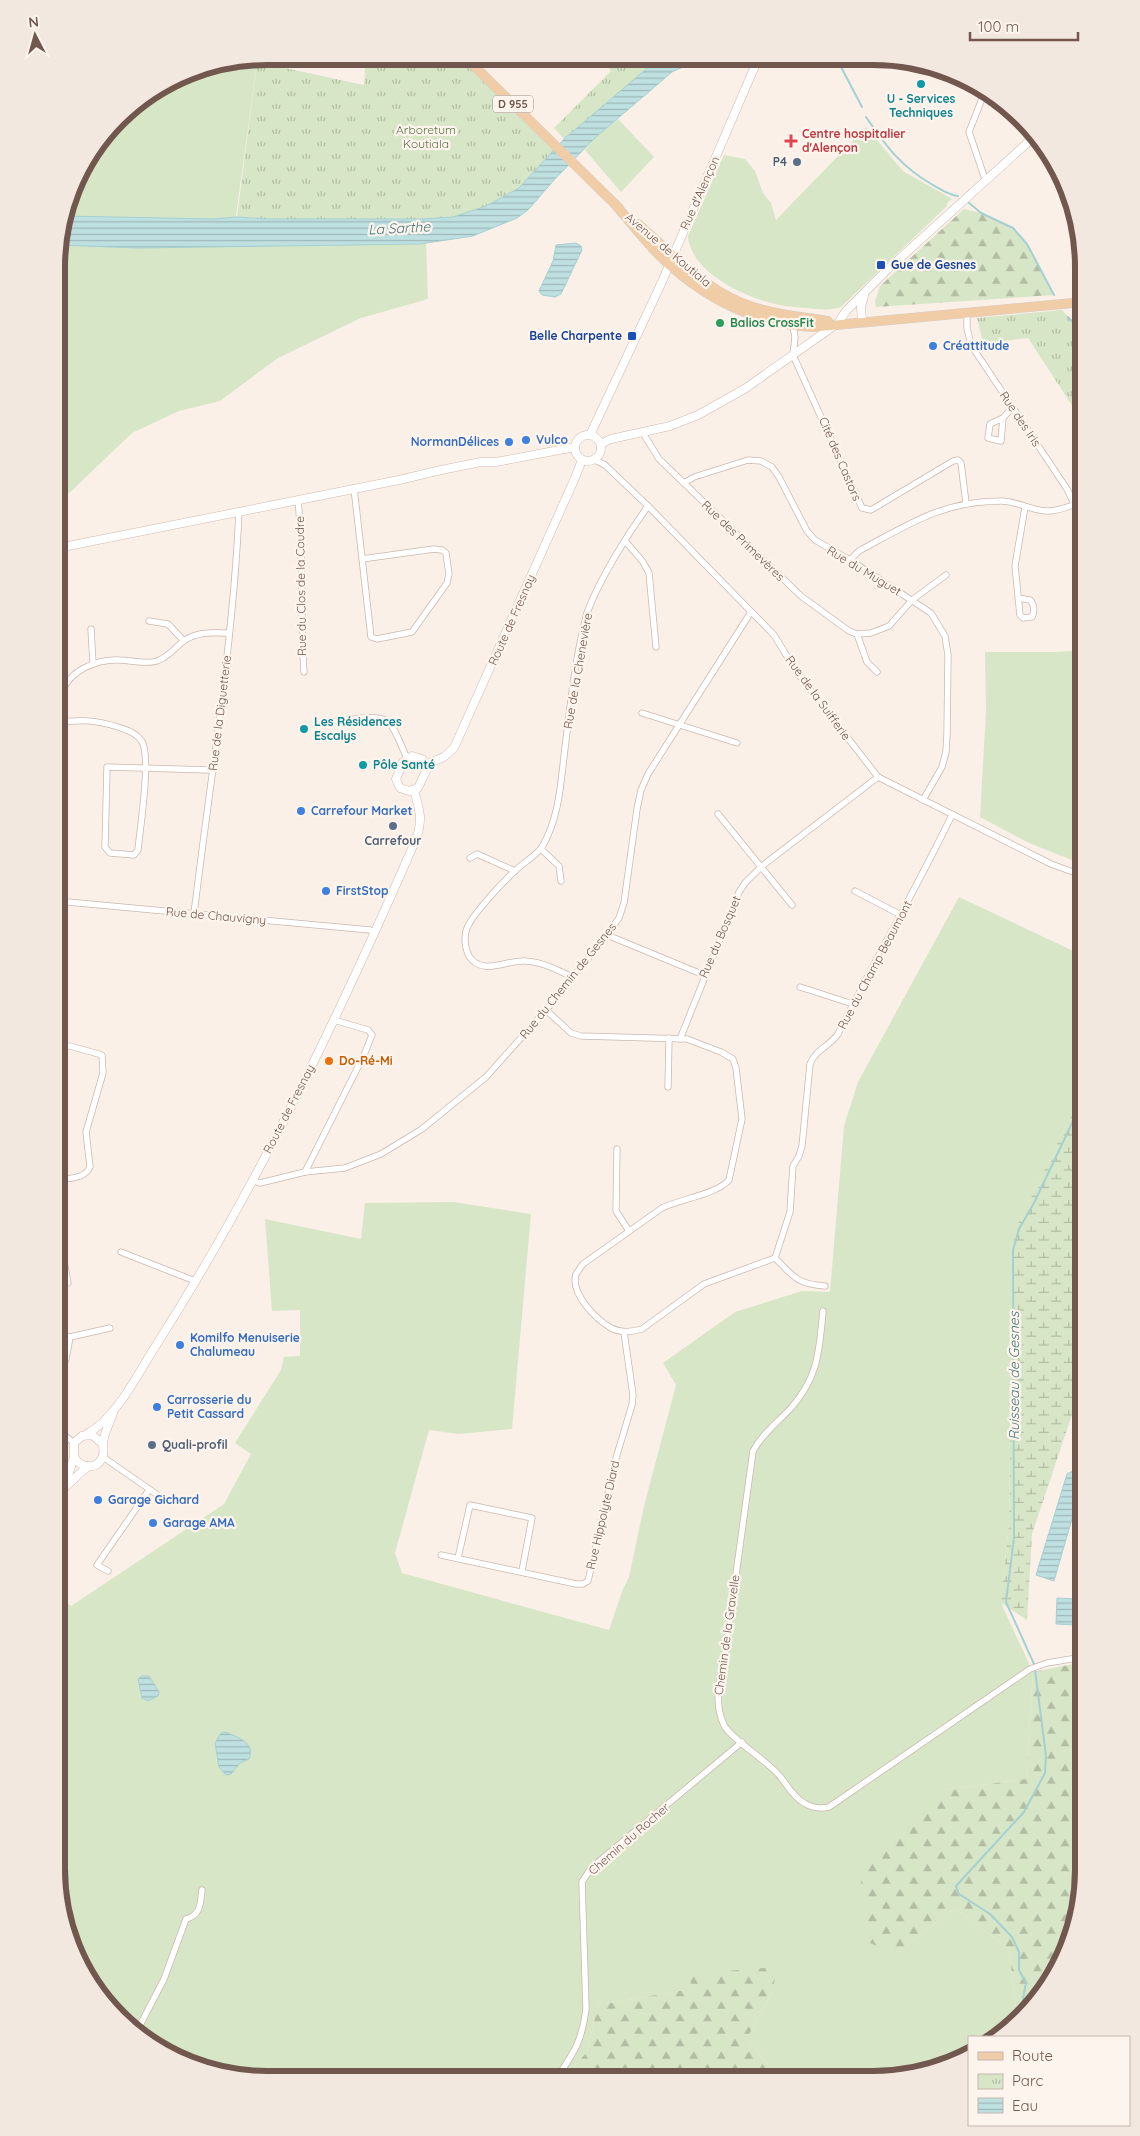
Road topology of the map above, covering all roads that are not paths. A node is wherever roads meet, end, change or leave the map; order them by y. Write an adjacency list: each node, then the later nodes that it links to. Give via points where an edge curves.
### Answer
1 (474, 65): 6 (main road, Avenue de Koutiala / D 955)
2 (755, 65): 7 (street, Rue d'Alençon)
3 (982, 97): 5 (street, via 969,132)
4 (1030, 141): 5 (street)
5 (985, 179): 9 (street)
6 (615, 204): 7 (main road, Avenue de Koutiala / D 955); 8 (main road, Avenue de Koutiala / D 955)
7 (673, 254): 8 (street, Rue d'Alençon); 13 (main road, Avenue de Koutiala / D 955, via 708,285 751,307 786,316)
8 (669, 264): 14 (main road, Avenue de Koutiala / D 955, via 718,301 749,314); 19 (street, Rue d'Alençon)
9 (865, 294): 12 (street, via 861,307); 13 (street)
10 (1075, 303): 11 (main road, Avenue de Koutiala / D 955)
11 (967, 312): 12 (main road, Avenue de Koutiala / D 955); 16 (street, Rue des Iris, via 971,345)
12 (862, 322): 13 (main road, Avenue de Koutiala / D 955)
13 (838, 323): 14 (main road, Avenue de Koutiala / D 955); 15 (street)
14 (793, 326): 15 (street)
15 (793, 355): 18 (street, via 746,388 698,415); 27 (street, Cité des Castors, via 862,508 871,510 958,460)
16 (1012, 408): 17 (street); 28 (street, Rue des Iris)
17 (1004, 418)
18 (643, 433): 20 (street); 24 (street, Rue des Primevères, via 659,459)
19 (590, 435): 20 (street); 21 (street, via 579,439)
20 (601, 444): 23 (street, via 601,453)
21 (575, 447): 22 (street); 25 (street)
22 (582, 460): 23 (street); 57 (street, Route de Fresnay, via 454,748 444,757)
23 (595, 460): 30 (street, Rue de la Suifferie)
24 (684, 483): 36 (street, Rue du Muguet, via 748,460 761,461 772,467 779,477 815,540); 44 (street, Rue des Primevères, via 801,596 826,617)
25 (354, 488): 26 (street); 35 (street)
26 (298, 500): 32 (street); 48 (street, Rue du Clos de la Coudre)
27 (966, 502): 31 (street, via 1005,501); 36 (street, via 929,513 859,551)
28 (1075, 502)
29 (1075, 504): 31 (street, via 1054,511)
30 (648, 506): 33 (street, Rue de la Chenevière); 40 (street, Rue de la Suifferie)
31 (1026, 507): 38 (street, via 1015,566)
32 (239, 511): 34 (street); 43 (street, Rue de la Diguetterie)
33 (626, 542): 46 (street, via 649,573); 65 (street, Rue de la Chenevière, via 594,595 587,613 558,803)
34 (65, 547)
35 (362, 559): 35 (street, via 371,637 377,639 412,632 447,583 446,553 434,549)
36 (850, 560): 39 (street, Rue du Muguet)
37 (946, 575): 39 (street, Rue du Muguet)
38 (1018, 598)
39 (912, 600): 44 (street, via 889,626); 62 (street, Rue du Muguet, via 931,613 940,625 948,655 946,752 942,767)
40 (751, 612): 54 (street, Rue du Chemin de Gesnes); 60 (street, Rue de la Suifferie, via 774,635 796,671)
41 (149, 621): 45 (street, via 168,624)
42 (91, 629): 47 (street)
43 (230, 633): 45 (street, via 203,632); 59 (street, Rue de la Diguetterie)
44 (858, 634): 49 (street, via 867,662)
45 (184, 641): 47 (street, via 157,661 118,660)
46 (656, 648)
47 (93, 664): 50 (street, via 80,671)
48 (304, 672)
49 (877, 672)
50 (65, 687)
51 (642, 712): 54 (street)
52 (336, 721): 56 (street, via 379,718 387,721)
53 (65, 722): 58 (street, via 89,720 134,733 142,740)
54 (680, 723): 55 (street); 77 (street, Rue du Chemin de Gesnes, via 654,762 641,790 624,903)
55 (737, 743)
56 (407, 758): 57 (street, via 417,757); 61 (street, via 396,779 400,788)
57 (425, 765): 61 (street, via 423,778)
58 (146, 768): 58 (street, via 107,767 105,847 110,853 134,855 138,850); 59 (street)
59 (212, 770): 74 (street, Rue de la Diguetterie)
60 (878, 777): 62 (street, Rue de la Suifferie); 67 (street, Rue du Bosquet)
61 (414, 790): 76 (street, Route de Fresnay, via 421,824)
62 (923, 800): 64 (street, Rue de la Suifferie)
63 (718, 814): 67 (street)
64 (952, 815): 69 (street, Rue de la Suifferie); 75 (street, Rue du Champ Beaumont)
65 (541, 849): 68 (street, Rue de la Chenevière); 70 (street, via 559,866)
66 (470, 858): 68 (street, via 477,854)
67 (762, 866): 73 (street); 78 (street, Rue du Bosquet, via 739,892)
68 (515, 870): 79 (street, Rue de la Chenevière, via 466,929 465,946 470,959 481,966 496,967 512,961 526,961 554,968)
69 (1075, 873)
70 (561, 881)
71 (855, 891): 75 (street)
72 (65, 902): 74 (street, Rue de Chauvigny)
73 (792, 905)
74 (194, 914): 76 (street, Rue de Chauvigny)
75 (901, 915): 81 (street, Rue du Champ Beaumont)
76 (375, 932): 83 (street, Route de Fresnay)
77 (608, 935): 78 (street); 79 (street, Rue du Chemin de Gesnes)
78 (704, 975): 85 (street, Rue du Bosquet)
79 (572, 977): 82 (street, Rue du Chemin de Gesnes)
80 (800, 987): 81 (street)
81 (853, 1004): 94 (street, Rue du Champ Beaumont, via 832,1043 817,1052 810,1064 802,1146 793,1166 790,1212)
82 (546, 1010): 84 (street, via 571,1033 581,1036); 89 (street, Rue du Chemin de Gesnes, via 486,1078 422,1129 381,1154 345,1168)
83 (334, 1020): 89 (street, via 368,1030 372,1035); 91 (street, Route de Fresnay)
84 (669, 1038): 85 (street); 87 (street)
85 (680, 1038): 92 (street, via 733,1059 742,1119 729,1180 724,1186 670,1204)
86 (65, 1048): 90 (street, via 102,1055 103,1072 86,1132 90,1167 85,1175)
87 (668, 1087)
88 (617, 1150): 92 (street, via 616,1212)
89 (306, 1172): 91 (street, Rue du Chemin de Gesnes, via 260,1183)
90 (65, 1179)
91 (252, 1180): 96 (street, Route de Fresnay)
92 (629, 1231): 101 (street, via 583,1264 576,1274 581,1300 612,1328)
93 (121, 1252): 96 (street)
94 (775, 1258): 98 (street, via 795,1278 808,1285); 101 (street, via 713,1280 642,1328)
95 (65, 1271): 97 (street)
96 (195, 1281): 105 (street, Route de Fresnay)
97 (68, 1283)
98 (825, 1286)
99 (823, 1311): 122 (street, Chemin de la Gravelle, via 818,1360 810,1384 761,1438 753,1452 718,1686 718,1704 724,1727)
100 (110, 1328): 103 (street)
101 (624, 1332): 120 (street, Rue Hippolyte Diard, via 632,1404 616,1458 588,1581 576,1584)
102 (65, 1336): 103 (street)
103 (70, 1337): 104 (street)
104 (65, 1361)
105 (114, 1410): 106 (street, Route de Fresnay, via 99,1427); 109 (street, Route de Fresnay)
106 (87, 1434): 108 (street); 109 (street, via 97,1437)
107 (65, 1436): 108 (street)
108 (74, 1443): 110 (street)
109 (103, 1444): 111 (street)
110 (74, 1456): 112 (street, via 80,1464); 113 (street)
111 (103, 1457): 112 (street, via 96,1465); 115 (street)
112 (88, 1466): 114 (street)
113 (65, 1483)
114 (65, 1487)
115 (149, 1490): 116 (street); 119 (street, via 97,1565)
116 (162, 1498)
117 (442, 1555): 118 (street, Rue Hippolyte Diard)
118 (458, 1558): 120 (street, Rue Hippolyte Diard); 120 (street, via 470,1505 532,1518)
119 (108, 1571)
120 (522, 1571)
121 (1075, 1658): 122 (street, Chemin de la Gravelle, via 1030,1669 829,1807 818,1809 804,1803 778,1773)
122 (742, 1742): 125 (street, Chemin du Rocher, via 591,1868 582,1882 586,2009 576,2051)
123 (202, 1890): 124 (street, via 199,1912 186,1919 164,1979)
124 (140, 2026)
125 (562, 2071)

